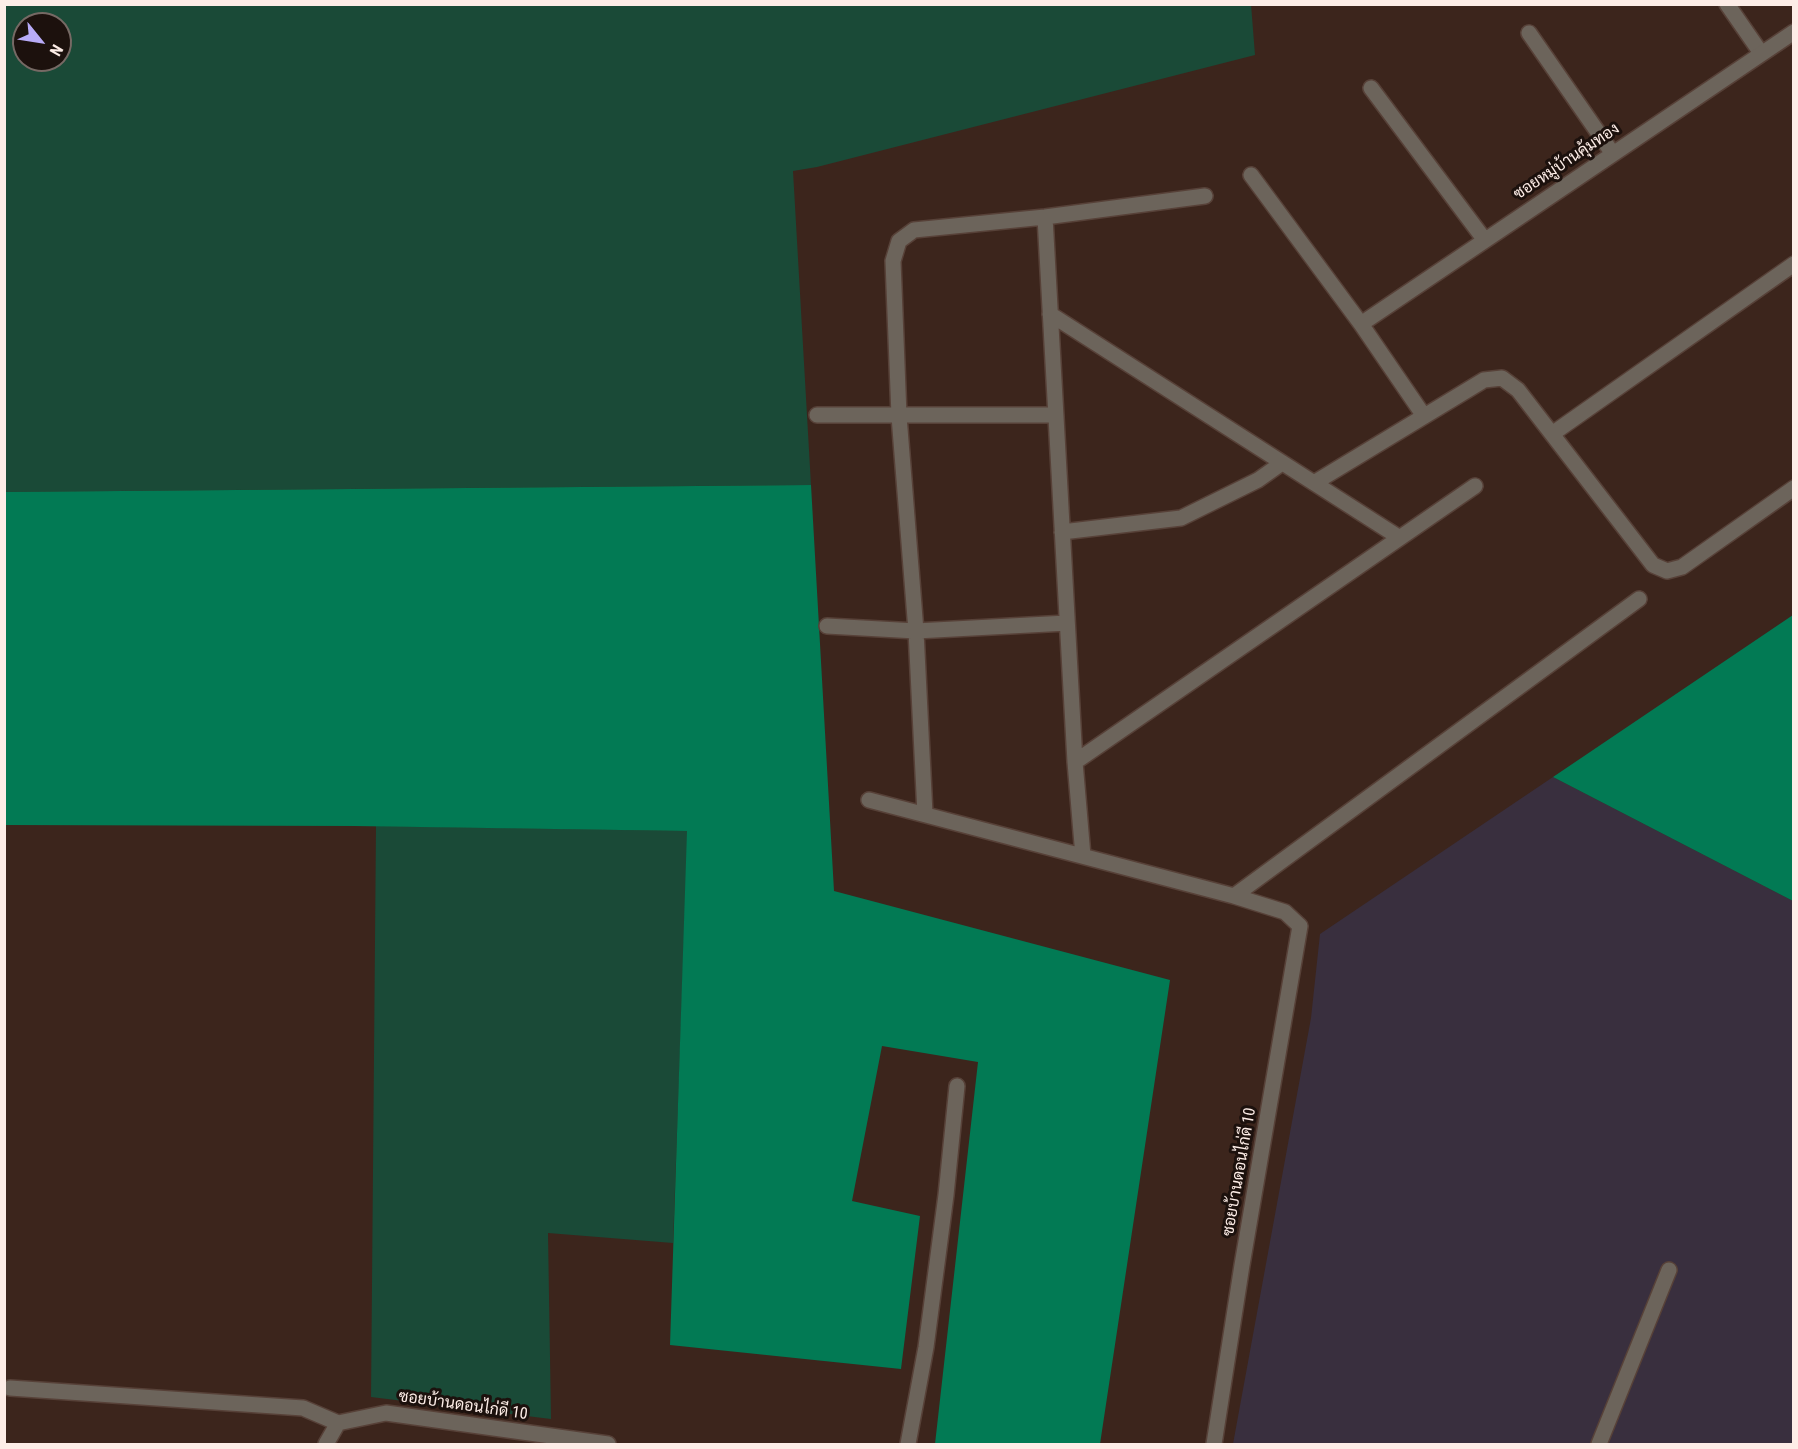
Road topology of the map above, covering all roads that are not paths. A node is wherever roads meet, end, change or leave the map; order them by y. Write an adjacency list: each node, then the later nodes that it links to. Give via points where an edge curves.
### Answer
1 (1727, 4): 4 (street)
2 (1794, 32): 4 (street, ซอยหมู่บ้านคุ้มทอง)
3 (1529, 33): 6 (street)
4 (1761, 53): 6 (street, ซอยหมู่บ้านคุ้มทอง)
5 (1371, 88): 10 (street)
6 (1613, 154): 10 (street, ซอยหมู่บ้านคุ้มทอง)
7 (1251, 175): 13 (street)
8 (1205, 196): 9 (street)
9 (1045, 218): 12 (street); 16 (street, via 914,230 900,241 893,261)
10 (1484, 239): 13 (street, ซอยหมู่บ้านคุ้มทอง)
11 (1794, 264): 18 (street)
12 (1050, 315): 15 (street); 19 (street)
13 (1361, 324): 17 (street)
14 (817, 415): 16 (street)
15 (1056, 415): 16 (street); 23 (street)
16 (898, 416): 28 (street)
17 (1424, 416): 18 (street, via 1484,380 1502,378 1518,390); 20 (street)
18 (1552, 434): 22 (street, via 1653,565 1667,571 1682,567)
19 (1282, 463): 20 (street); 23 (street, via 1258,480 1181,518)
20 (1314, 483): 24 (street)
21 (1475, 486): 24 (street)
22 (1794, 488)
23 (1062, 532): 26 (street)
24 (1400, 538): 29 (street)
25 (1639, 599): 33 (street)
26 (1067, 623): 28 (street); 29 (street)
27 (827, 626): 28 (street)
28 (915, 631): 31 (street)
29 (1075, 762): 32 (street)
30 (869, 800): 31 (street)
31 (925, 814): 32 (street)
32 (1083, 856): 33 (street)
33 (1234, 896): 41 (street, ซอยบ้านดอนไก่ดี 10, via 1285,912 1300,926)
34 (957, 1086): 40 (street, via 926,1347)
35 (1669, 1270): 42 (street)
36 (10, 1388): 37 (street, via 303,1408)
37 (338, 1423): 38 (street); 39 (street, ซอยบ้านดอนไก่ดี 10, via 386,1413)
38 (326, 1444)
39 (608, 1444)
40 (909, 1444)
41 (1214, 1444)
42 (1599, 1444)

